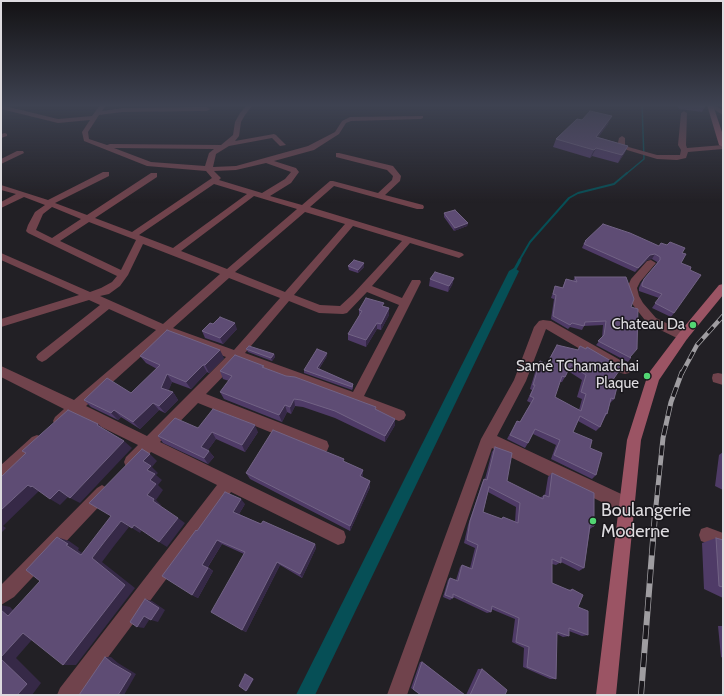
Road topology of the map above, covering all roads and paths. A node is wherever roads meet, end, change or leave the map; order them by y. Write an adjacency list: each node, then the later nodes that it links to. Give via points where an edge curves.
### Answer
1 (86, 137): 10 (street, via 86,140)
2 (234, 137): 11 (street)
3 (267, 137): 11 (street)
4 (275, 137): 8 (street)
5 (329, 137): 15 (street, via 311,148)
6 (682, 137): 12 (street)
7 (622, 138): 12 (street, via 620,147 657,157 677,158 683,156)
8 (282, 145)
9 (723, 145): 12 (street)
10 (101, 146): 11 (street); 17 (street, via 150,164)
11 (224, 146): 17 (street, via 213,153)
12 (685, 150)
13 (20, 153): 16 (street)
14 (338, 155): 24 (street, via 390,168 397,176 396,181)
15 (266, 161): 17 (street, via 236,168); 25 (street, via 295,172 288,181)
16 (1, 162)
17 (208, 169): 20 (street, via 216,176)
18 (106, 174): 26 (street)
19 (154, 175): 30 (street)
20 (212, 182): 23 (street); 32 (street)
21 (1, 187): 22 (street)
22 (23, 194): 26 (street); 27 (street)
23 (252, 194): 25 (street); 35 (street)
24 (380, 195): 28 (street); 29 (street, via 333,183)
25 (262, 197): 29 (street)
26 (50, 203): 30 (street); 34 (street, via 39,212 31,231)
27 (1, 205)
28 (420, 206)
29 (304, 209): 31 (street); 39 (street)
30 (88, 218): 32 (street); 34 (street)
31 (351, 223): 33 (street); 45 (street)
32 (137, 237): 35 (street); 40 (street)
33 (408, 240): 36 (street); 42 (street)
34 (52, 242): 40 (street)
35 (174, 252): 39 (street)
36 (459, 255)
37 (1, 256): 44 (street)
38 (651, 263): 50 (street, via 635,281 632,288 634,296 638,305 652,320)
39 (228, 273): 45 (street); 49 (street)
40 (123, 275): 44 (street, via 116,284)
41 (416, 282): 46 (street)
42 (366, 288): 45 (street, via 343,310 319,309); 46 (street)
43 (723, 288): 50 (main road)
44 (92, 296): 47 (street); 48 (street)
45 (287, 296): 51 (street)
46 (405, 303): 56 (street)
47 (108, 304): 49 (street); 52 (street)
48 (1, 323)
49 (164, 329): 51 (street); 57 (street)
50 (683, 336): 66 (main road, via 653,378 634,440)
51 (236, 355): 55 (street); 56 (street)
52 (42, 357)
53 (625, 369): 59 (street, via 543,324 520,381)
54 (1, 371): 57 (street)
55 (196, 396): 60 (street); 61 (street)
56 (356, 399): 58 (street)
57 (75, 407): 60 (street); 63 (street)
58 (399, 415)
59 (488, 439): 66 (street); 72 (street)
60 (149, 444): 62 (street); 64 (street)
61 (322, 446)
62 (122, 472)
63 (1, 475)
64 (228, 483): 68 (street); 71 (street)
65 (111, 484): 70 (street)
66 (626, 505): 73 (main road)
67 (707, 535): 69 (street)
68 (338, 537)
69 (723, 541)
70 (1, 596)
71 (67, 695)
72 (397, 695)
73 (606, 695)

